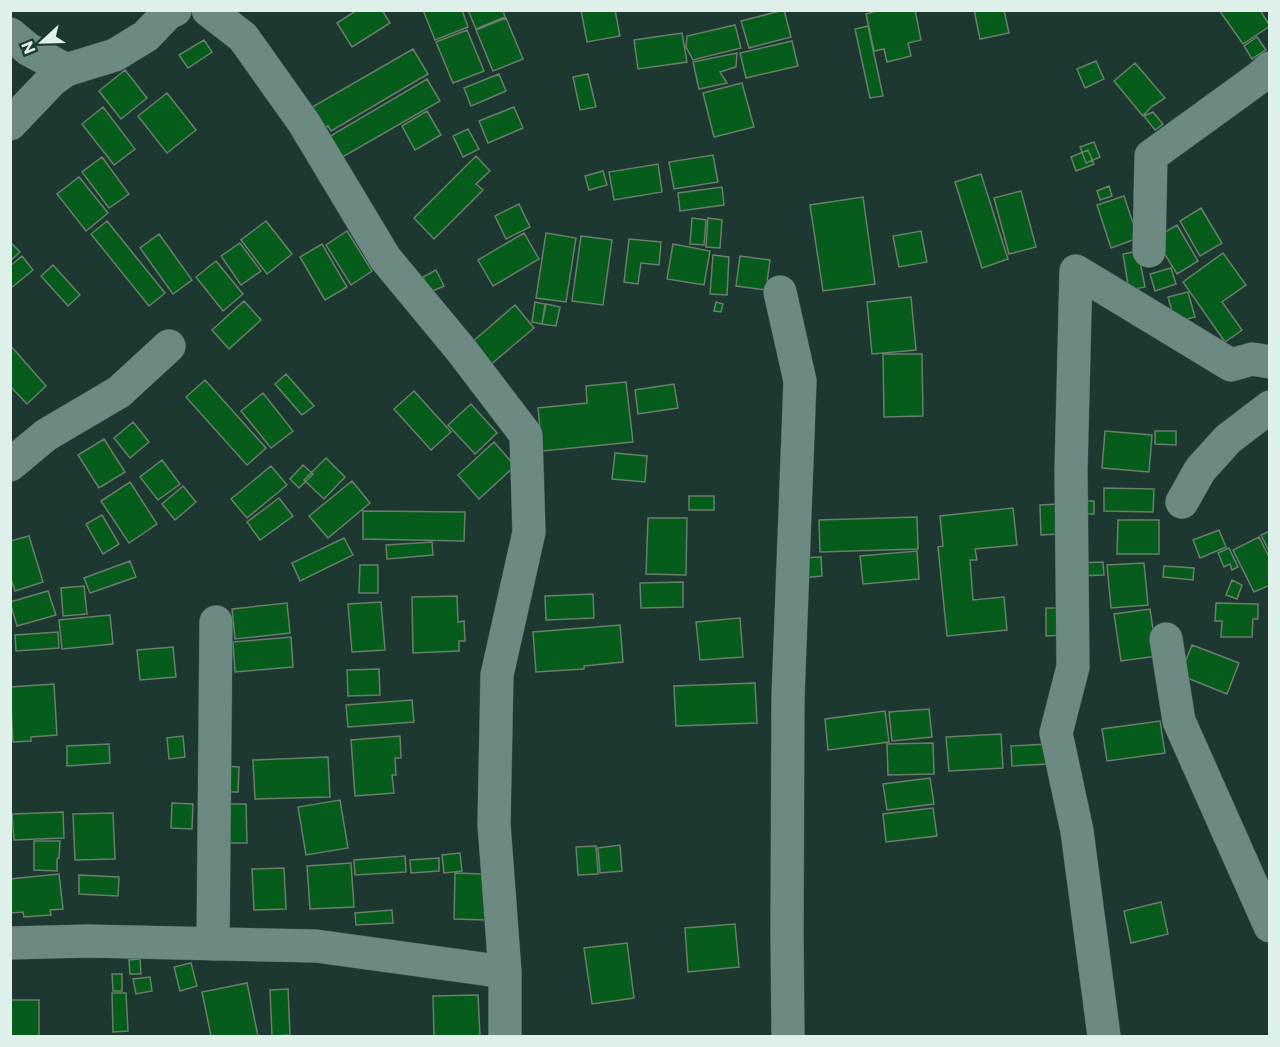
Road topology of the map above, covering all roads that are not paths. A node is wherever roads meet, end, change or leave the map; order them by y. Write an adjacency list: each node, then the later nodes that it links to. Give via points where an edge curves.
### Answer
1 (208, 10): 19 (street, via 243,37 304,123 385,258 526,435 529,531 497,675 494,824)
2 (171, 11): 5 (street, via 146,36 115,55)
3 (10, 34): 5 (street, via 27,49)
4 (1269, 68): 7 (street, via 1150,156)
5 (66, 70): 6 (street)
6 (10, 124)
7 (1149, 251)
8 (780, 292): 21 (street, via 800,381 788,697)
9 (170, 346): 12 (street, via 119,392 46,435)
10 (1269, 362): 22 (street, via 1252,359 1231,365 1076,271 1071,471 1073,667 1056,733 1077,831)
11 (1269, 407): 13 (street, via 1228,439 1200,470)
12 (10, 465)
13 (1182, 502)
14 (216, 622): 18 (street)
15 (1166, 639): 16 (street, via 1179,721)
16 (1269, 926)
17 (10, 943): 18 (street)
18 (213, 944): 19 (street, via 316,946)
19 (505, 972): 20 (street)
20 (505, 1036)
21 (788, 1036)
22 (1104, 1036)

